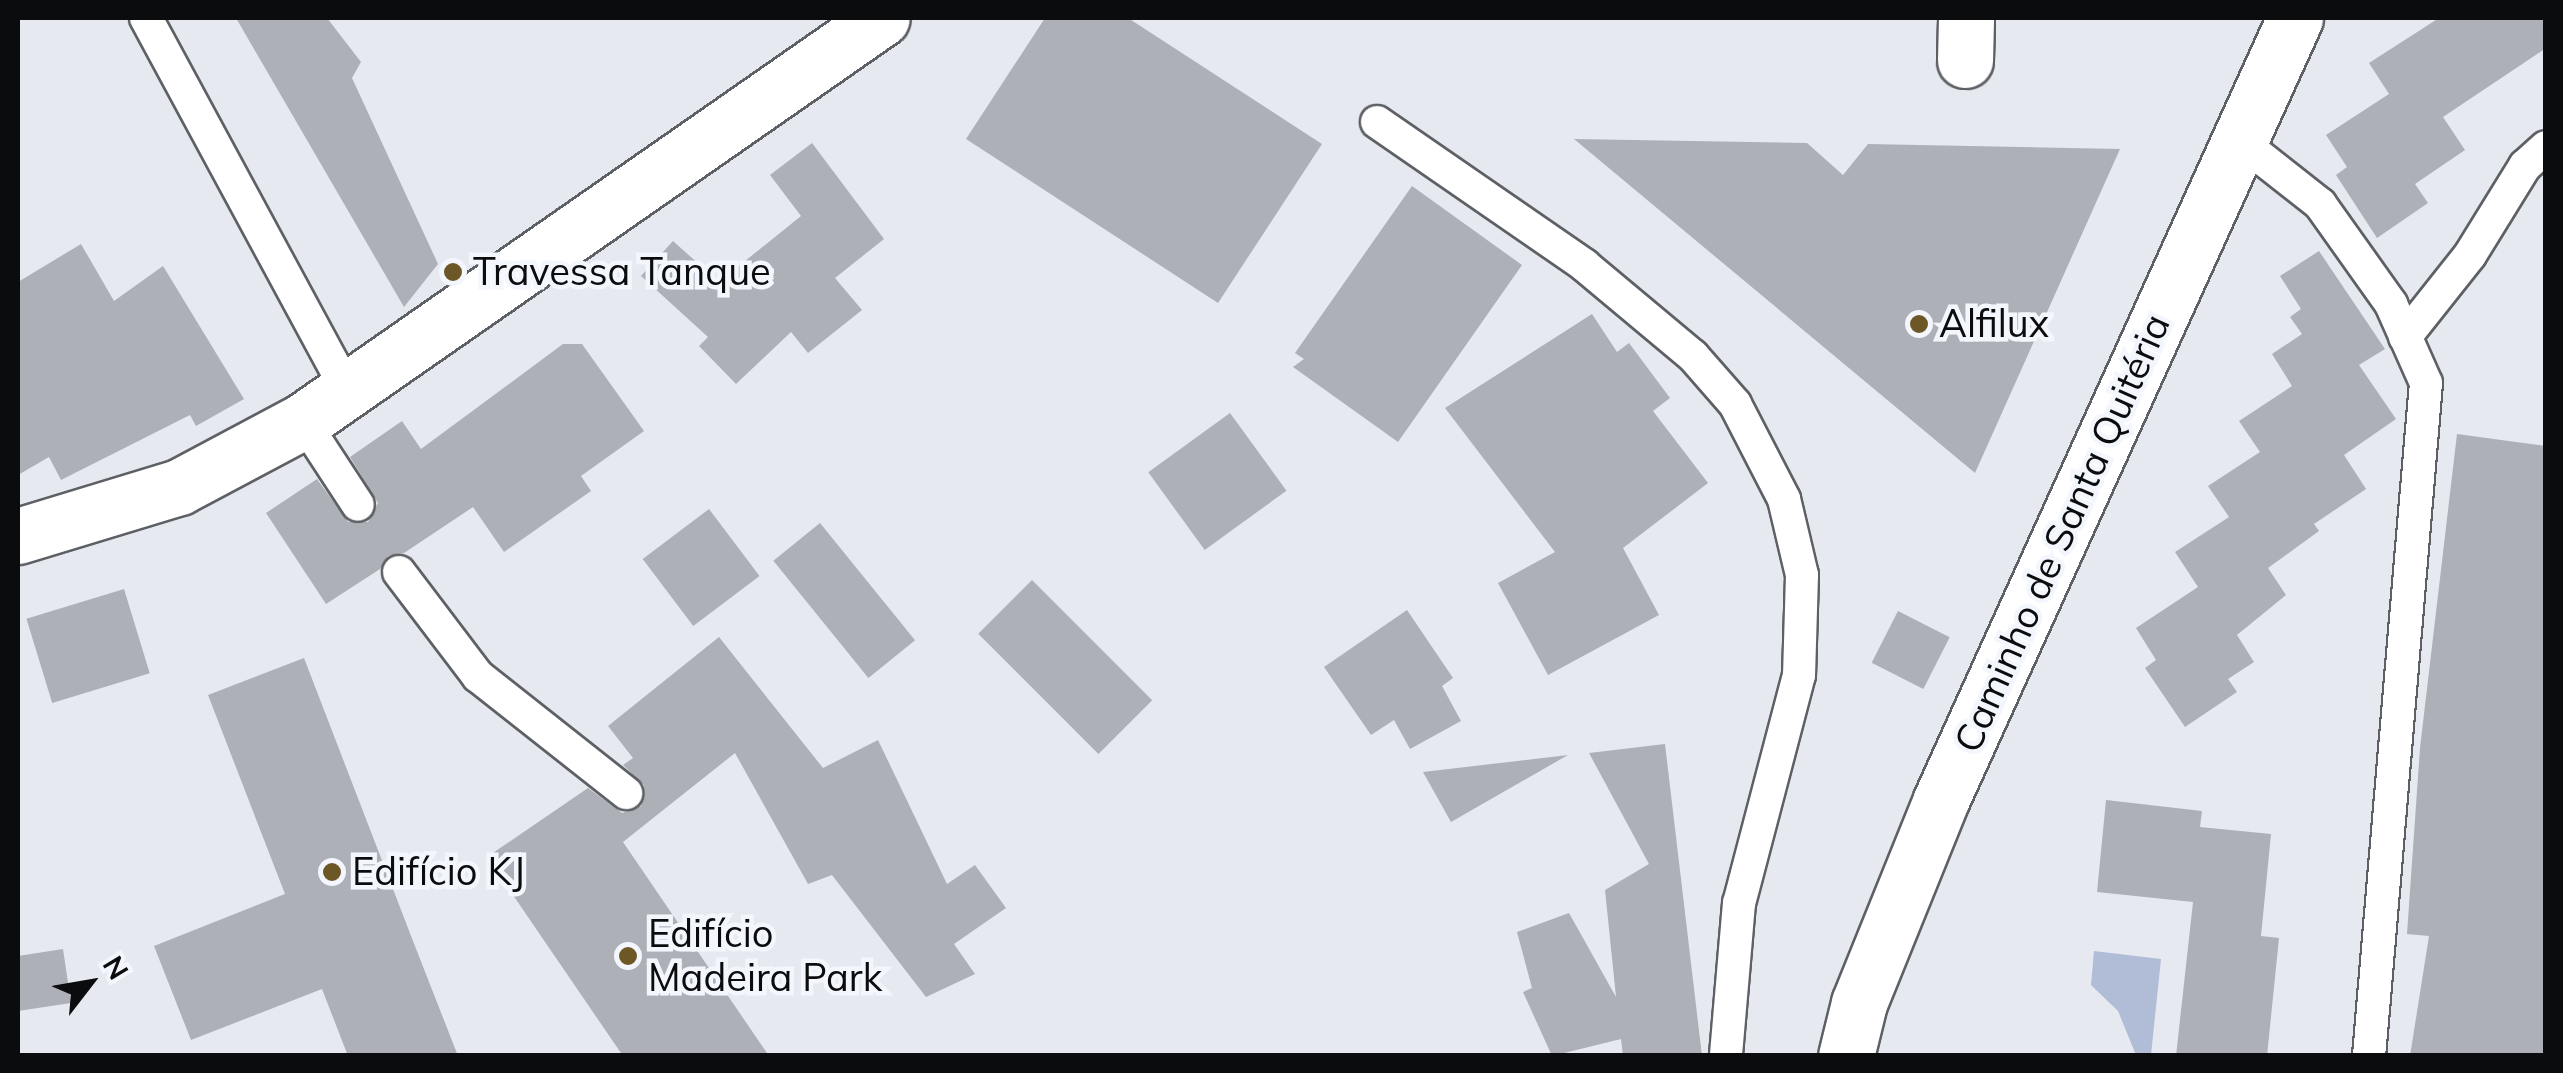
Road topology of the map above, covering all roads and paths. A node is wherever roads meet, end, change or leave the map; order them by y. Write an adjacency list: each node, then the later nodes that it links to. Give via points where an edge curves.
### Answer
1 (146, 18): 8 (lane)
2 (882, 18): 8 (street)
3 (2295, 18): 5 (street, Caminho de Santa Quitéria)
4 (1377, 122): 14 (lane, via 1584,265 1693,356 1736,404 1784,500 1802,574 1799,675 1738,903)
5 (2240, 141): 7 (lane, via 2320,204 2391,304); 15 (street, Caminho de Santa Quitéria, via 1941,800 1859,1003)
6 (2546, 147): 7 (lane, via 2524,166 2470,255)
7 (2405, 337): 16 (lane, via 2426,383)
8 (349, 393): 9 (street)
9 (303, 421): 10 (lane); 11 (street, via 179,487)
10 (358, 505)
11 (18, 536)
12 (399, 572): 13 (lane, via 478,676)
13 (626, 793)
14 (1726, 1056)
15 (1846, 1056)
16 (2369, 1056)

